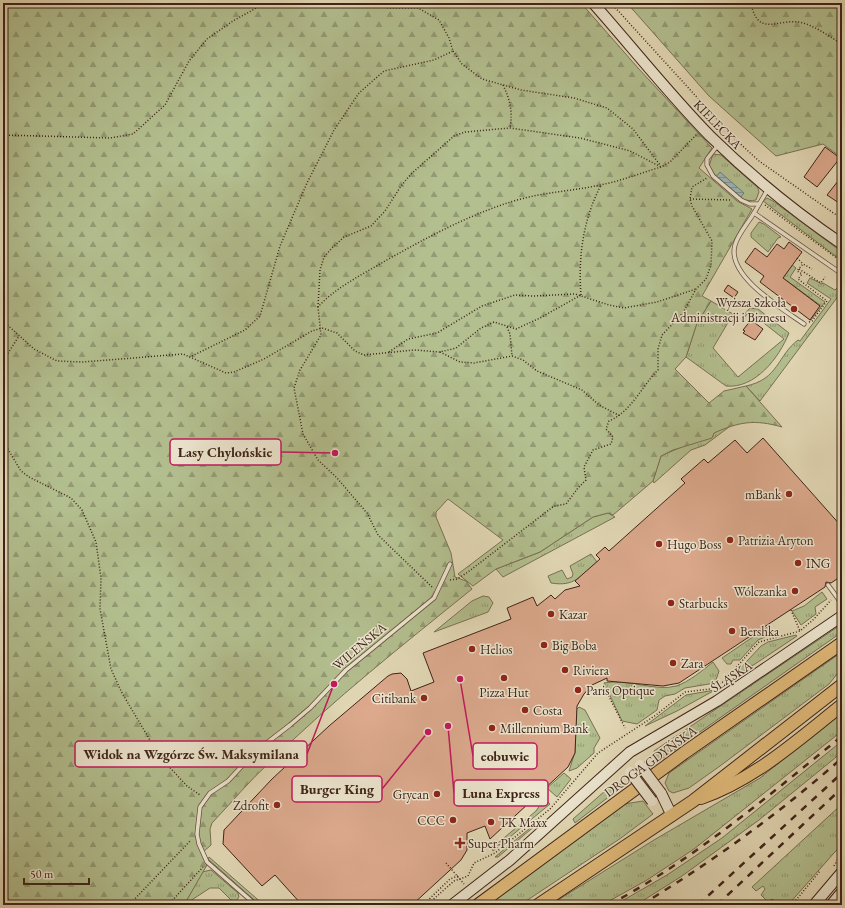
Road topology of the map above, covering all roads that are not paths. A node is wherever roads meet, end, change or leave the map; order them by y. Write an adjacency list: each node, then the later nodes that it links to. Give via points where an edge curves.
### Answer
1 (593, 3): 2 (street, KIELECKA)
2 (719, 144): 3 (street, KIELECKA); 4 (lane, via 707,159 713,176 741,200 750,204)
3 (769, 188): 4 (lane); 6 (street, KIELECKA, via 802,216)
4 (760, 203): 5 (lane)
5 (754, 213): 7 (lane); 8 (lane, via 735,244 737,263 747,279 761,293)
6 (842, 244)
7 (842, 274)
8 (804, 324)
9 (450, 564): 22 (lane, WILEŃSKA, via 434,598 346,670 310,708 255,752 228,781 204,799 198,814 197,834 200,848 207,862)
10 (828, 585): 11 (lane)
11 (842, 604)
12 (842, 616): 16 (street, ŚLĄSKA, via 717,701)
13 (842, 643): 24 (main road, DROGA GDYŃSKA, via 678,757)
14 (842, 685): 18 (main road)
15 (842, 705): 18 (main road, via 777,758 722,791)
16 (630, 752): 17 (street, ŚLĄSKA); 19 (street, bridge, via 661,793)
17 (620, 759): 19 (street, bridge, via 652,801); 23 (street, ŚLĄSKA, via 510,860)
18 (693, 801): 19 (main road)
19 (672, 816): 25 (main road)
20 (842, 872): 26 (street)
21 (842, 892): 27 (street)
22 (256, 905)
23 (452, 905)
24 (478, 905)
25 (538, 905)
26 (814, 905)
27 (831, 905)

